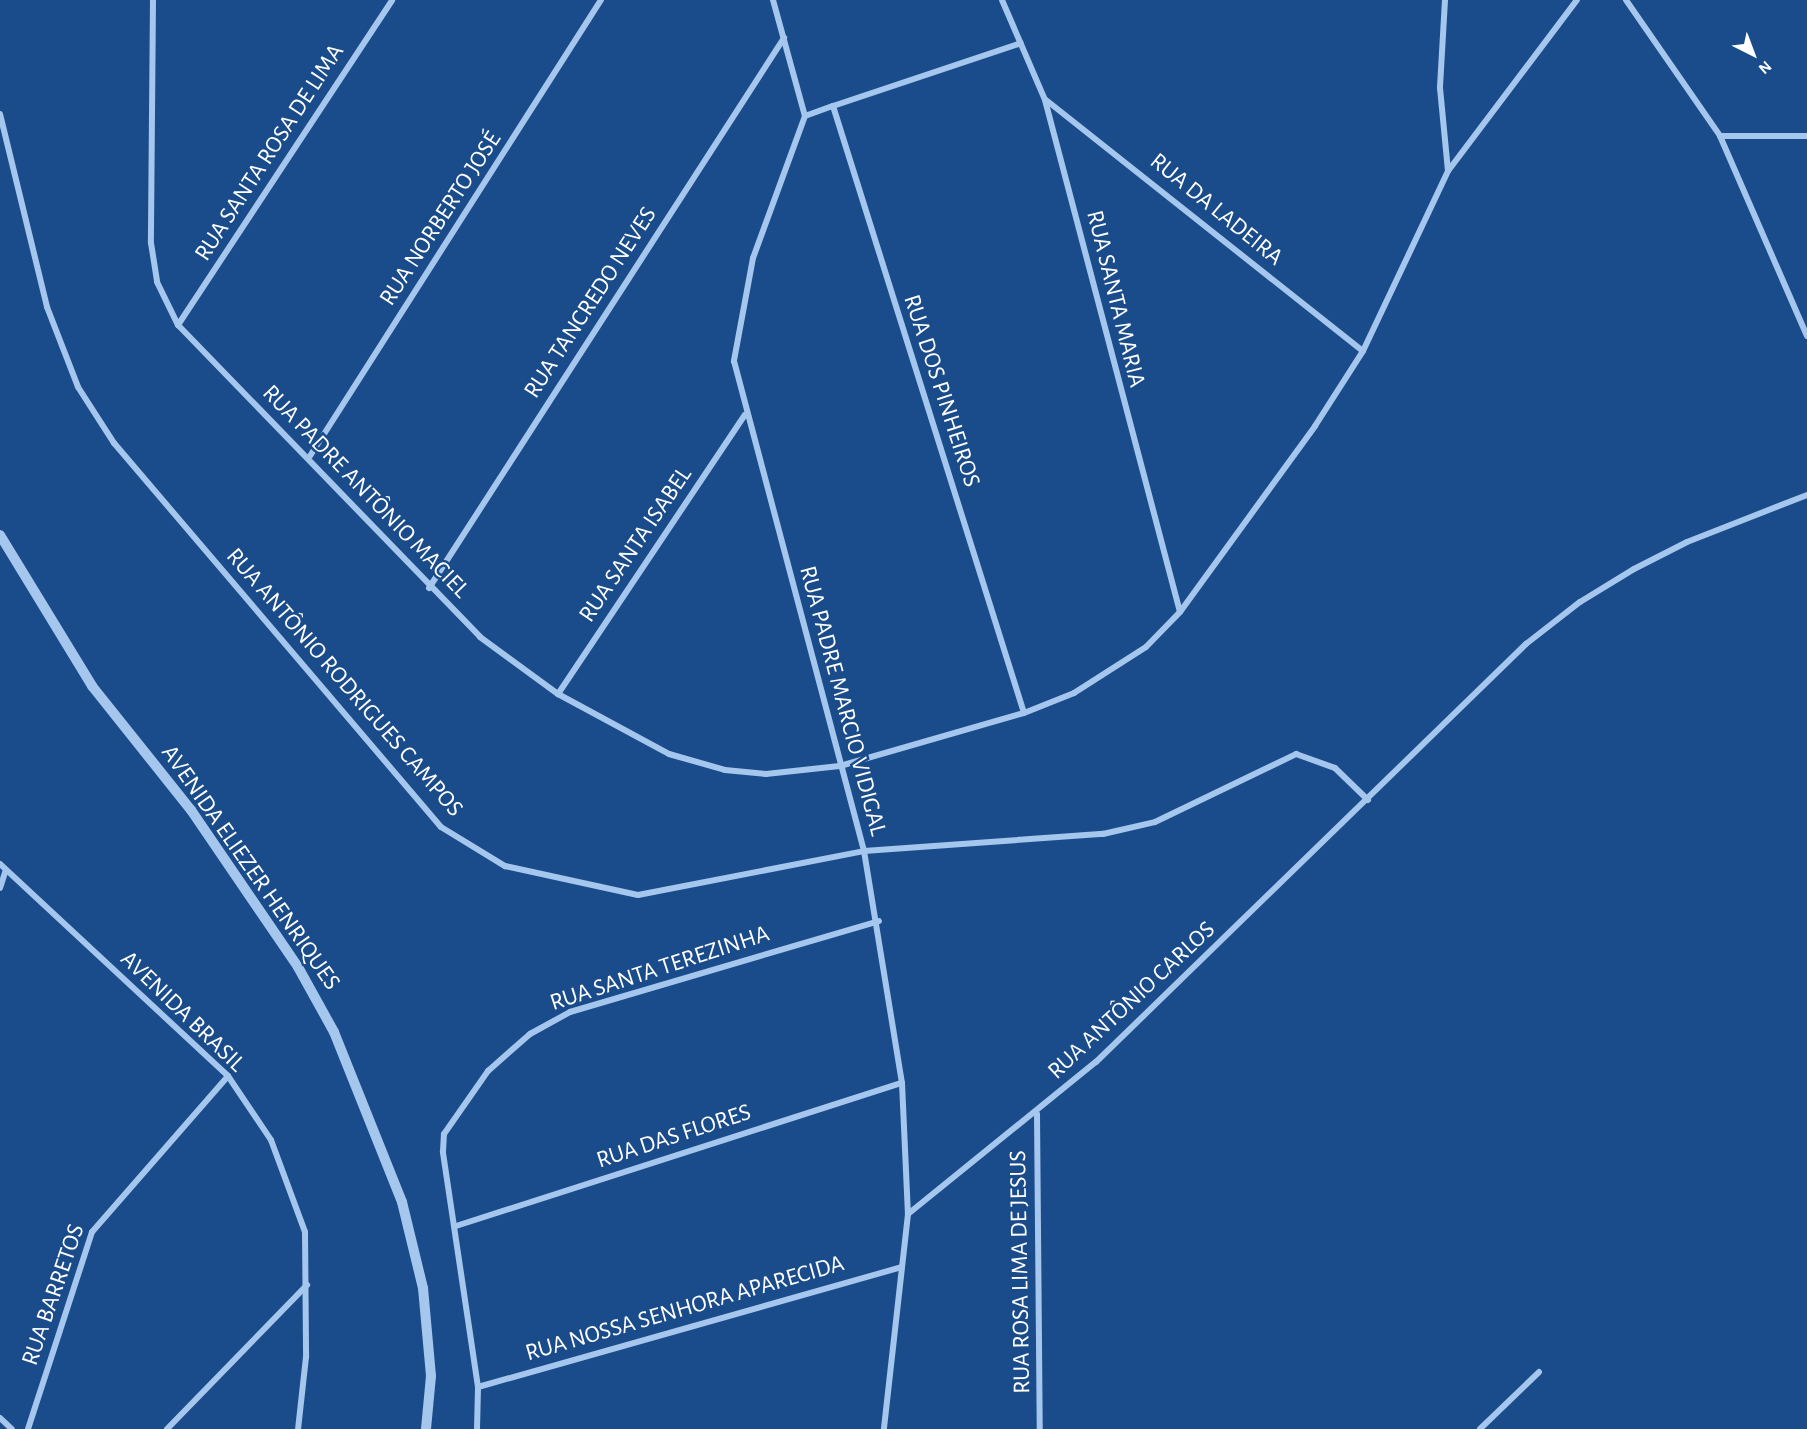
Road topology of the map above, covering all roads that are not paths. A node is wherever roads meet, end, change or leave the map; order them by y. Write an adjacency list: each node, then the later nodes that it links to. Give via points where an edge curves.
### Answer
1 (153, 0): 18 (street, RUA PADRE ANTÔNIO MACIEL, via 151,243 157,282)
2 (392, 0): 18 (street, RUA SANTA ROSA DE LIMA)
3 (602, 0): 22 (street, RUA NORBERTO JOSÉ)
4 (773, 0): 9 (street)
5 (1002, 0): 10 (street, RUA SANTA MARIA)
6 (1445, 0): 17 (street, via 1440,88)
7 (1577, 0): 17 (street, RUA PADRE ANTÔNIO MACIEL)
8 (1626, 0): 15 (street)
9 (784, 38): 14 (street); 25 (street, RUA TANCREDO NEVES)
10 (1021, 43): 11 (street, RUA SANTA MARIA); 12 (street)
11 (1046, 100): 20 (street, RUA DA LADEIRA); 26 (street, RUA SANTA MARIA)
12 (833, 106): 14 (street); 28 (street, RUA DOS PINHEIROS)
13 (0, 114): 31 (street, RUA ANTÔNIO RODRIGUES CAMPOS, via 47,307 78,387 114,443 441,827 505,866 638,895)
14 (805, 116): 21 (street, RUA PADRE MARCIO VIDIGAL, via 753,258 734,337)
15 (1720, 136): 16 (street); 19 (street)
16 (1807, 136)
17 (1448, 171): 20 (street, RUA PADRE ANTÔNIO MACIEL)
18 (178, 325): 22 (street, RUA PADRE ANTÔNIO MACIEL)
19 (1807, 336)
20 (1363, 351): 26 (street, RUA PADRE ANTÔNIO MACIEL)
21 (744, 415): 27 (street, RUA SANTA ISABEL); 29 (street, RUA PADRE MARCIO VIDIGAL)
22 (310, 456): 25 (street, RUA PADRE ANTÔNIO MACIEL)
23 (1807, 495): 30 (street, RUA ANTÔNIO CARLOS, via 1687,542 1580,602 1526,644)
24 (0, 535): 50 (street, AVENIDA ELIEZER HENRIQUES, via 92,686 190,810 298,967 339,1042 402,1202 423,1288 430,1376)
25 (429, 588): 27 (street, RUA PADRE ANTÔNIO MACIEL, via 480,637)
26 (1180, 612): 28 (street, RUA PADRE ANTÔNIO MACIEL, via 1119,666)
27 (558, 694): 29 (street, RUA PADRE ANTÔNIO MACIEL, via 669,754 724,770 766,774)
28 (1024, 714): 29 (street, RUA PADRE ANTÔNIO MACIEL)
29 (840, 766): 31 (street, RUA PADRE MARCIO VIDIGAL)
30 (1368, 800): 31 (street, RUA ANTÔNIO RODRIGUES CAMPOS, via 1335,768 1296,754 1131,830); 38 (street, RUA ANTÔNIO CARLOS)
31 (864, 851): 35 (street, RUA PADRE MARCIO VIDIGAL)
32 (0, 864): 33 (street, AVENIDA BRASIL)
33 (6, 870): 34 (street); 36 (street, AVENIDA BRASIL)
34 (0, 888)
35 (879, 921): 37 (street, RUA PADRE MARCIO VIDIGAL); 40 (street, RUA SANTA TEREZINHA, via 570,1012 530,1034 488,1071 444,1134 443,1152)
36 (228, 1076): 42 (street, AVENIDA BRASIL, via 271,1140 290,1181 305,1232); 47 (street, RUA BARRETOS, via 92,1232)
37 (902, 1083): 39 (street, RUA PADRE MARCIO VIDIGAL); 40 (street, RUA DAS FLORES)
38 (1037, 1114): 39 (street, RUA ANTÔNIO CARLOS); 53 (street, RUA ROSA LIMA DE JESUS)
39 (908, 1214): 41 (street, RUA PADRE MARCIO VIDIGAL)
40 (456, 1226): 44 (street)
41 (901, 1267): 44 (street, RUA NOSSA SENHORA APARECIDA); 52 (street, RUA PADRE MARCIO VIDIGAL)
42 (307, 1284): 48 (street); 49 (street, AVENIDA BRASIL)
43 (1539, 1372): 54 (street)
44 (478, 1387): 51 (street)
45 (0, 1418): 46 (street)
46 (12, 1429)
47 (28, 1429)
48 (167, 1429)
49 (298, 1429)
50 (426, 1429)
51 (477, 1429)
52 (884, 1429)
53 (1040, 1429)
54 (1480, 1429)

